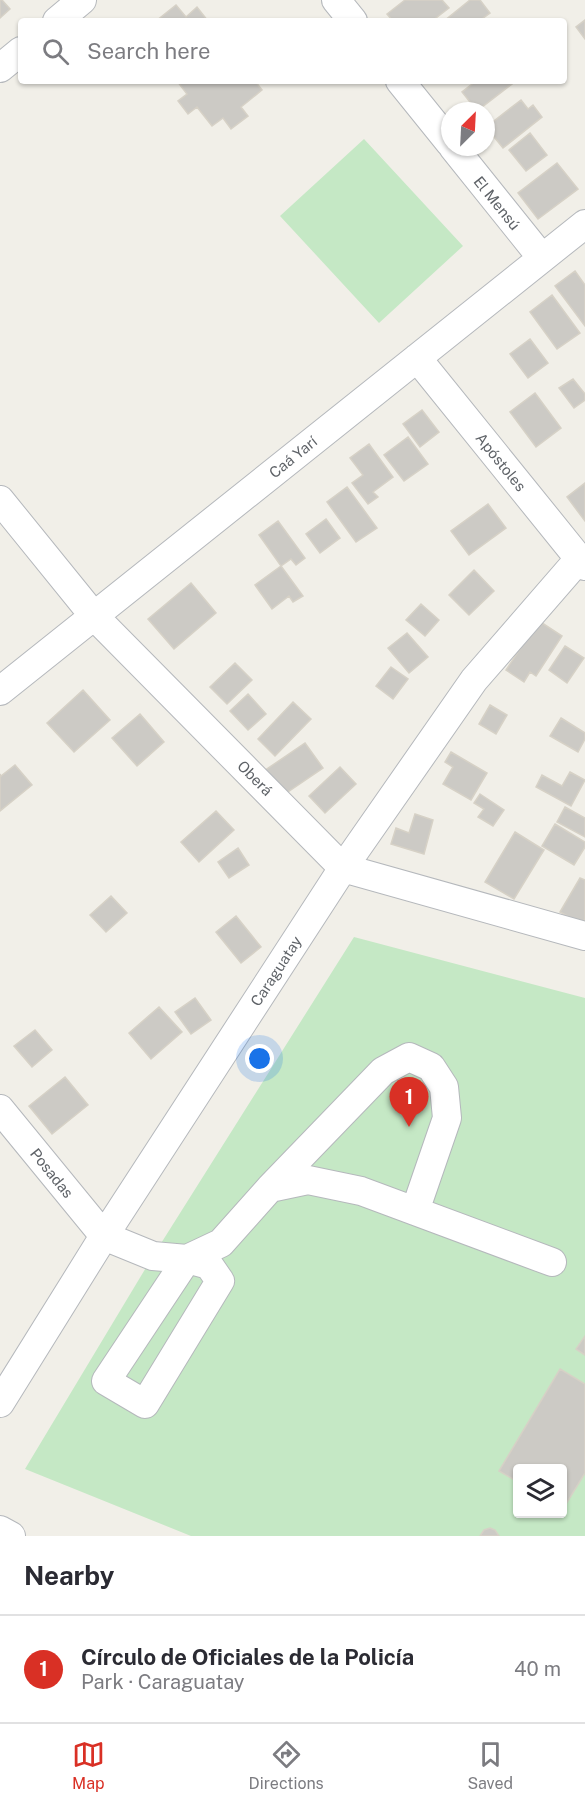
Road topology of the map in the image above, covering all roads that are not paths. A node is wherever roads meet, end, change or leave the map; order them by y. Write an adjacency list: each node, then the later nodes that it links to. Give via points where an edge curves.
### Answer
1 (82, 0): 3 (street)
2 (336, 0): 4 (street)
3 (61, 18)
4 (351, 18)
5 (18, 53): 6 (street)
6 (0, 68)
7 (402, 84): 8 (street)
8 (441, 132)
9 (460, 156): 11 (street, El Mensú)
10 (585, 224): 11 (street, Caá Yarí)
11 (542, 258): 12 (street, Caá Yarí)
12 (417, 358): 14 (street, Apóstoles); 15 (street, Caá Yarí)
13 (0, 500): 15 (street, Oberá)
14 (582, 563): 17 (street, Caraguatay, via 474,680)
15 (94, 616): 16 (street, Caá Yarí); 17 (street, Oberá)
16 (0, 691)
17 (343, 868): 18 (street, Oberá); 22 (street, Caraguatay)
18 (585, 936)
19 (0, 1109): 22 (street, Posadas)
20 (270, 1188): 21 (street, via 308,1180 361,1191); 21 (street, via 382,1071 409,1057 431,1067 444,1087 447,1118); 23 (street, via 221,1243)
21 (415, 1211): 24 (street)
22 (104, 1236): 23 (street, via 153,1256); 27 (street, Caraguatay)
23 (187, 1259): 25 (street); 26 (street, via 209,1265 220,1281)
24 (552, 1262)
25 (165, 1293): 26 (street); 26 (street, via 106,1381 145,1404)
26 (200, 1315)
27 (0, 1402)
28 (0, 1530): 29 (street)
29 (11, 1536)

